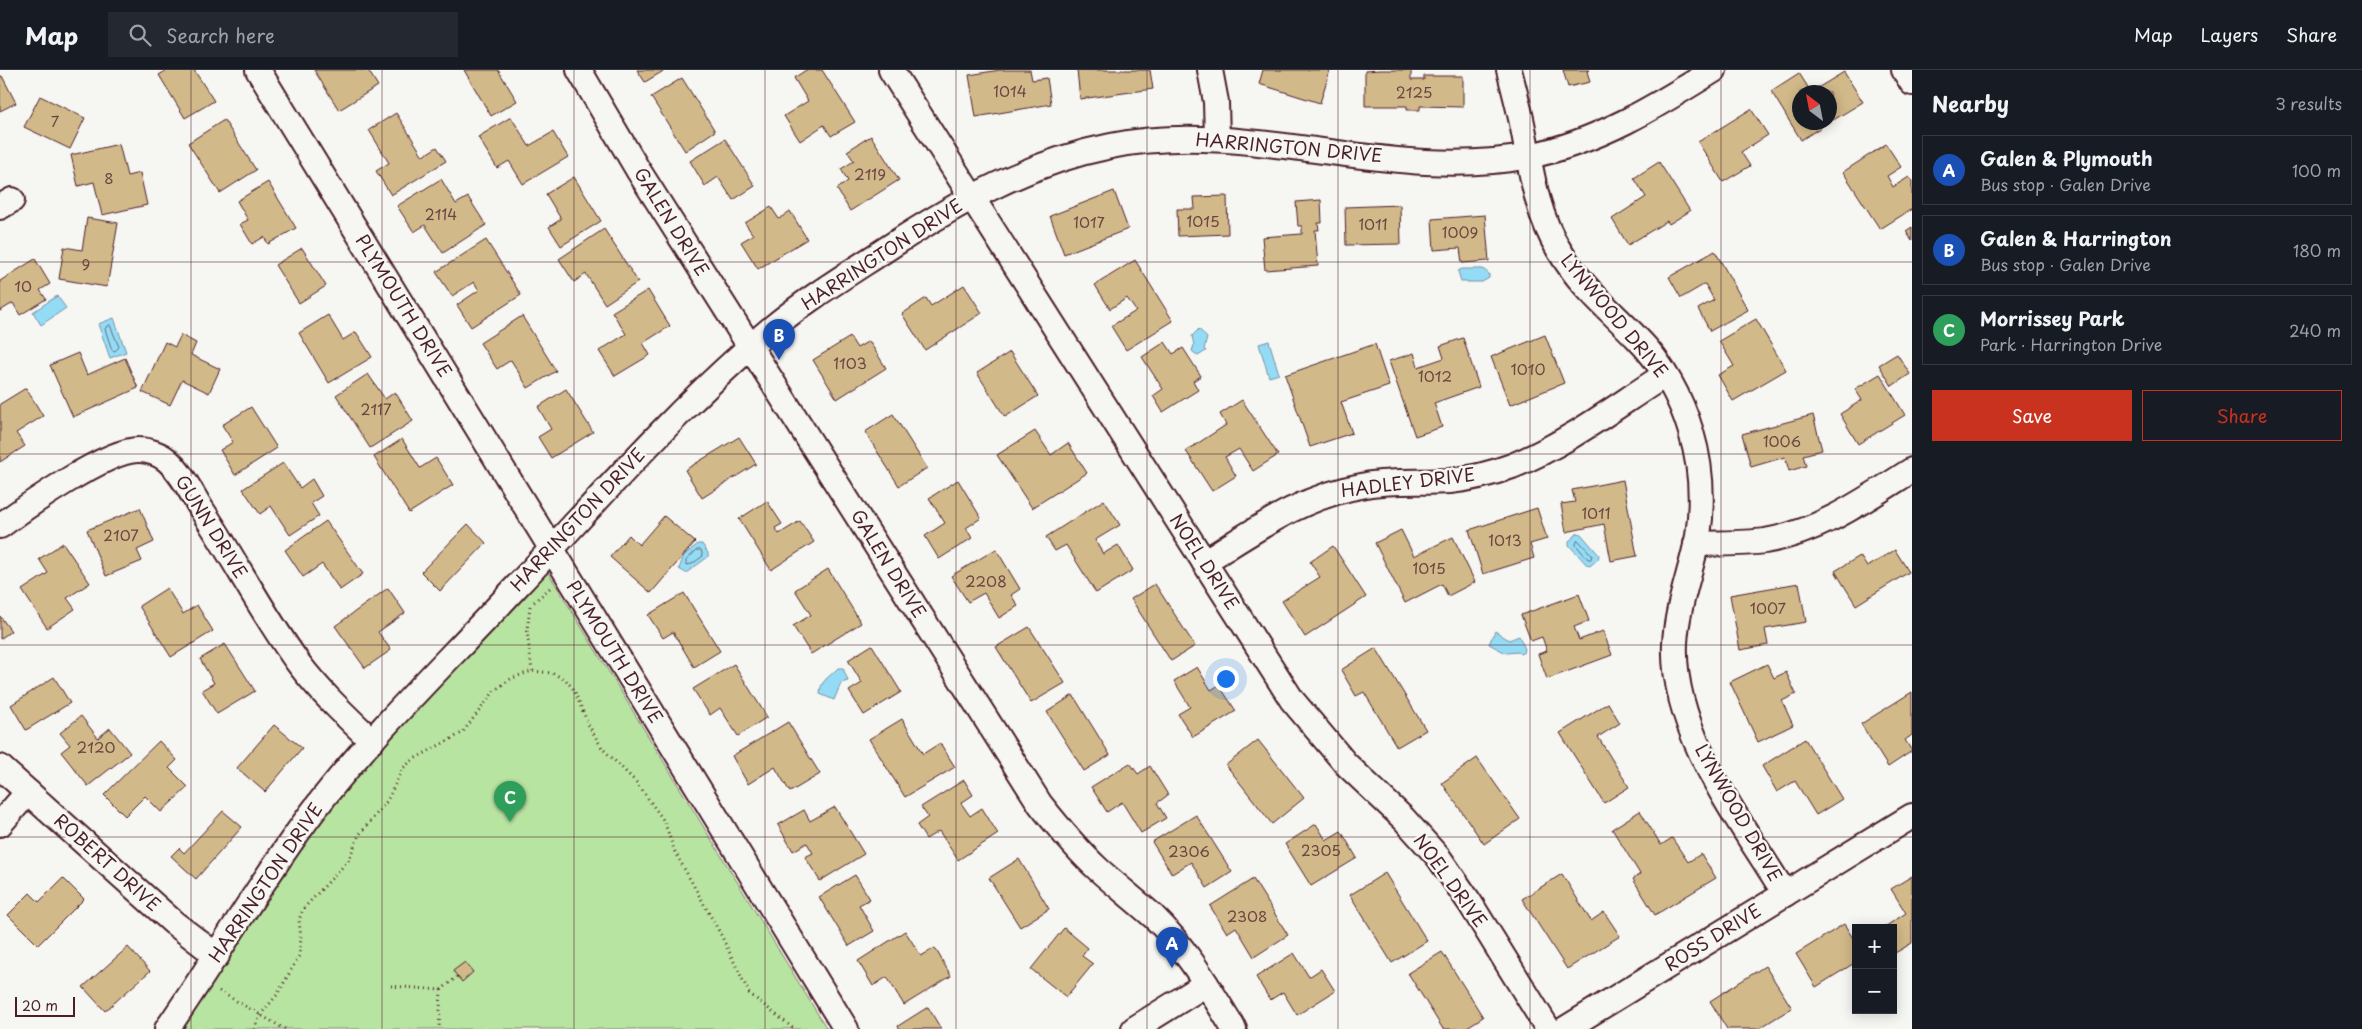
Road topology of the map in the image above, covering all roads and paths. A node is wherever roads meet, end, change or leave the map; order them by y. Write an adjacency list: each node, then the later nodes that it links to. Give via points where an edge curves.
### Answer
1 (258, 70): 17 (street, PLYMOUTH DRIVE)
2 (578, 70): 12 (street, GALEN DRIVE)
3 (892, 70): 11 (street, NOEL DRIVE)
4 (1210, 70): 9 (street, via 1216,102)
5 (1509, 70): 10 (street, LYNWOOD DRIVE)
6 (1714, 70): 10 (street, HARRINGTON DRIVE, via 1621,125 1591,138)
7 (1904, 70): 8 (street)
8 (1912, 83)
9 (1217, 139): 10 (street, HARRINGTON DRIVE, via 1395,159 1454,162); 11 (street, HARRINGTON DRIVE, via 1172,139 1114,145 1059,159)
10 (1529, 156): 13 (street, LYNWOOD DRIVE, via 1545,220 1557,247 1592,296 1639,340)
11 (972, 196): 12 (street, HARRINGTON DRIVE, via 821,292); 18 (street, NOEL DRIVE)
12 (750, 347): 17 (street, HARRINGTON DRIVE, via 642,450); 29 (street, GALEN DRIVE, via 1040,804 1065,836 1178,944)
13 (1665, 375): 16 (street, LYNWOOD DRIVE, via 1678,397 1691,432 1699,468); 18 (street, HADLEY DRIVE, via 1550,448 1512,466 1451,481 1369,484 1340,490 1278,515)
14 (1912, 470): 16 (street, via 1854,507 1794,534 1764,541)
15 (0, 526): 21 (street, GUNN DRIVE, via 88,469 121,453 138,450 166,460 182,479 300,665)
16 (1696, 544): 26 (street, LYNWOOD DRIVE, via 1680,604 1675,644 1683,708 1709,769)
17 (551, 550): 21 (street, HARRINGTON DRIVE); 39 (street, PLYMOUTH DRIVE)
18 (1204, 562): 42 (street, NOEL DRIVE, via 1292,700 1319,735 1438,858 1470,902)
19 (551, 587): 20 (path, via 529,607)
20 (532, 671): 33 (path, via 512,678 494,690 462,733 403,768 387,801 359,835 348,861 303,909 299,920 299,956); 38 (path, via 552,673 566,680 574,690 602,748 637,783 664,821 675,852 749,993)
21 (372, 741): 27 (street, HARRINGTON DRIVE, via 305,823)
22 (0, 767): 23 (street, ROBERT DRIVE)
23 (28, 792): 25 (street); 27 (street, ROBERT DRIVE, via 174,923)
24 (1912, 816): 26 (street, ROSS DRIVE)
25 (0, 824)
26 (1785, 894): 43 (street, ROSS DRIVE)
27 (217, 956): 34 (street, HARRINGTON DRIVE)
28 (458, 976): 32 (path)
29 (1206, 984): 40 (street); 41 (street, GALEN DRIVE)
30 (211, 986): 33 (path)
31 (392, 986): 32 (path)
32 (441, 990): 37 (path)
33 (262, 1014): 35 (path); 36 (path)
34 (167, 1029)
35 (254, 1029)
36 (285, 1029)
37 (439, 1029)
38 (794, 1029)
39 (846, 1029)
40 (1134, 1029)
41 (1234, 1029)
42 (1548, 1029)
43 (1565, 1029)

